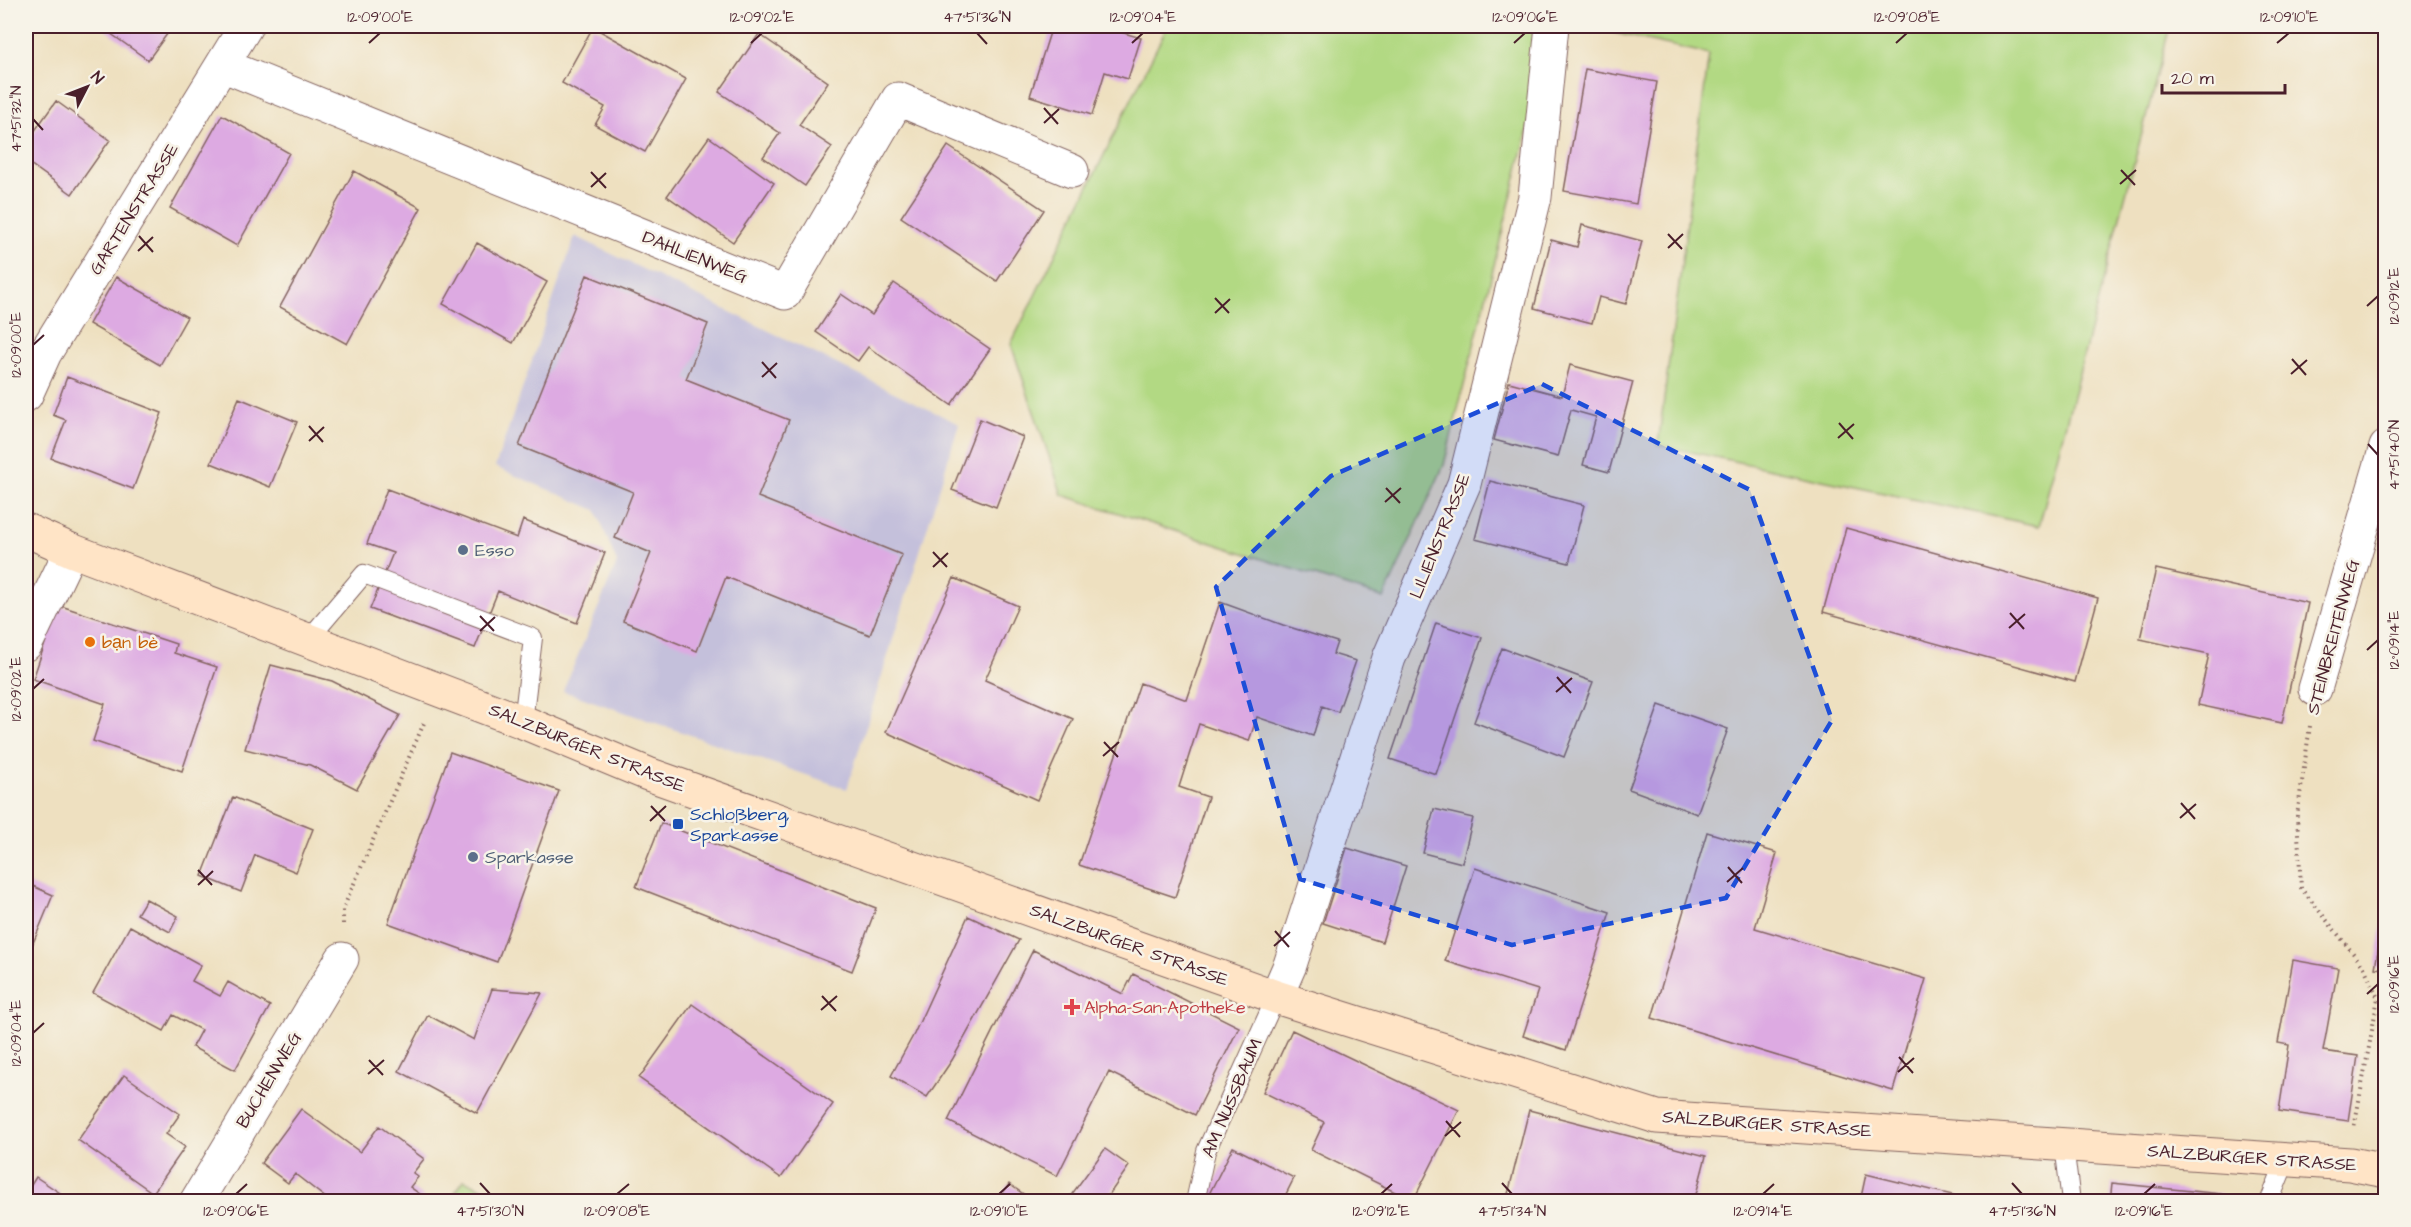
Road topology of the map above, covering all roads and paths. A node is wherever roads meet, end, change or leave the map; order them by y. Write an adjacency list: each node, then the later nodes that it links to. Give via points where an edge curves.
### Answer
1 (246, 26): 3 (street, GARTENSTRASSE)
2 (1552, 26): 15 (street, LILIENSTRASSE, via 1535,197 1464,484 1389,658 1290,965)
3 (222, 65): 4 (street, DAHLIENWEG, via 785,293 898,99); 5 (street, GARTENSTRASSE, via 45,353)
4 (1072, 171)
5 (26, 395)
6 (2385, 447): 12 (street, STEINBREITENWEG)
7 (26, 530): 8 (main road, SALZBURGER STRASSE)
8 (71, 550): 9 (main road, SALZBURGER STRASSE); 10 (street)
9 (308, 640): 11 (main road, SALZBURGER STRASSE); 13 (lane, via 364,574 533,638)
10 (26, 644)
11 (438, 689): 13 (main road, SALZBURGER STRASSE); 14 (path, via 343,909)
12 (2315, 689): 18 (path, STEINBREITENWEG, via 2297,816 2301,888 2364,967 2378,998)
13 (523, 722): 15 (main road, SALZBURGER STRASSE, via 648,774)
14 (342, 958): 20 (street, BUCHENWEG)
15 (1276, 997): 16 (main road, SALZBURGER STRASSE, via 1657,1117); 21 (lane, AM NUSSBAUM, via 1206,1151)
16 (2064, 1144): 17 (main road, SALZBURGER STRASSE); 22 (lane)
17 (2286, 1160): 18 (main road, SALZBURGER STRASSE); 23 (lane)
18 (2350, 1164): 19 (main road, SALZBURGER STRASSE)
19 (2385, 1171)
20 (195, 1202)
21 (1196, 1202)
22 (2072, 1202)
23 (2269, 1202)

